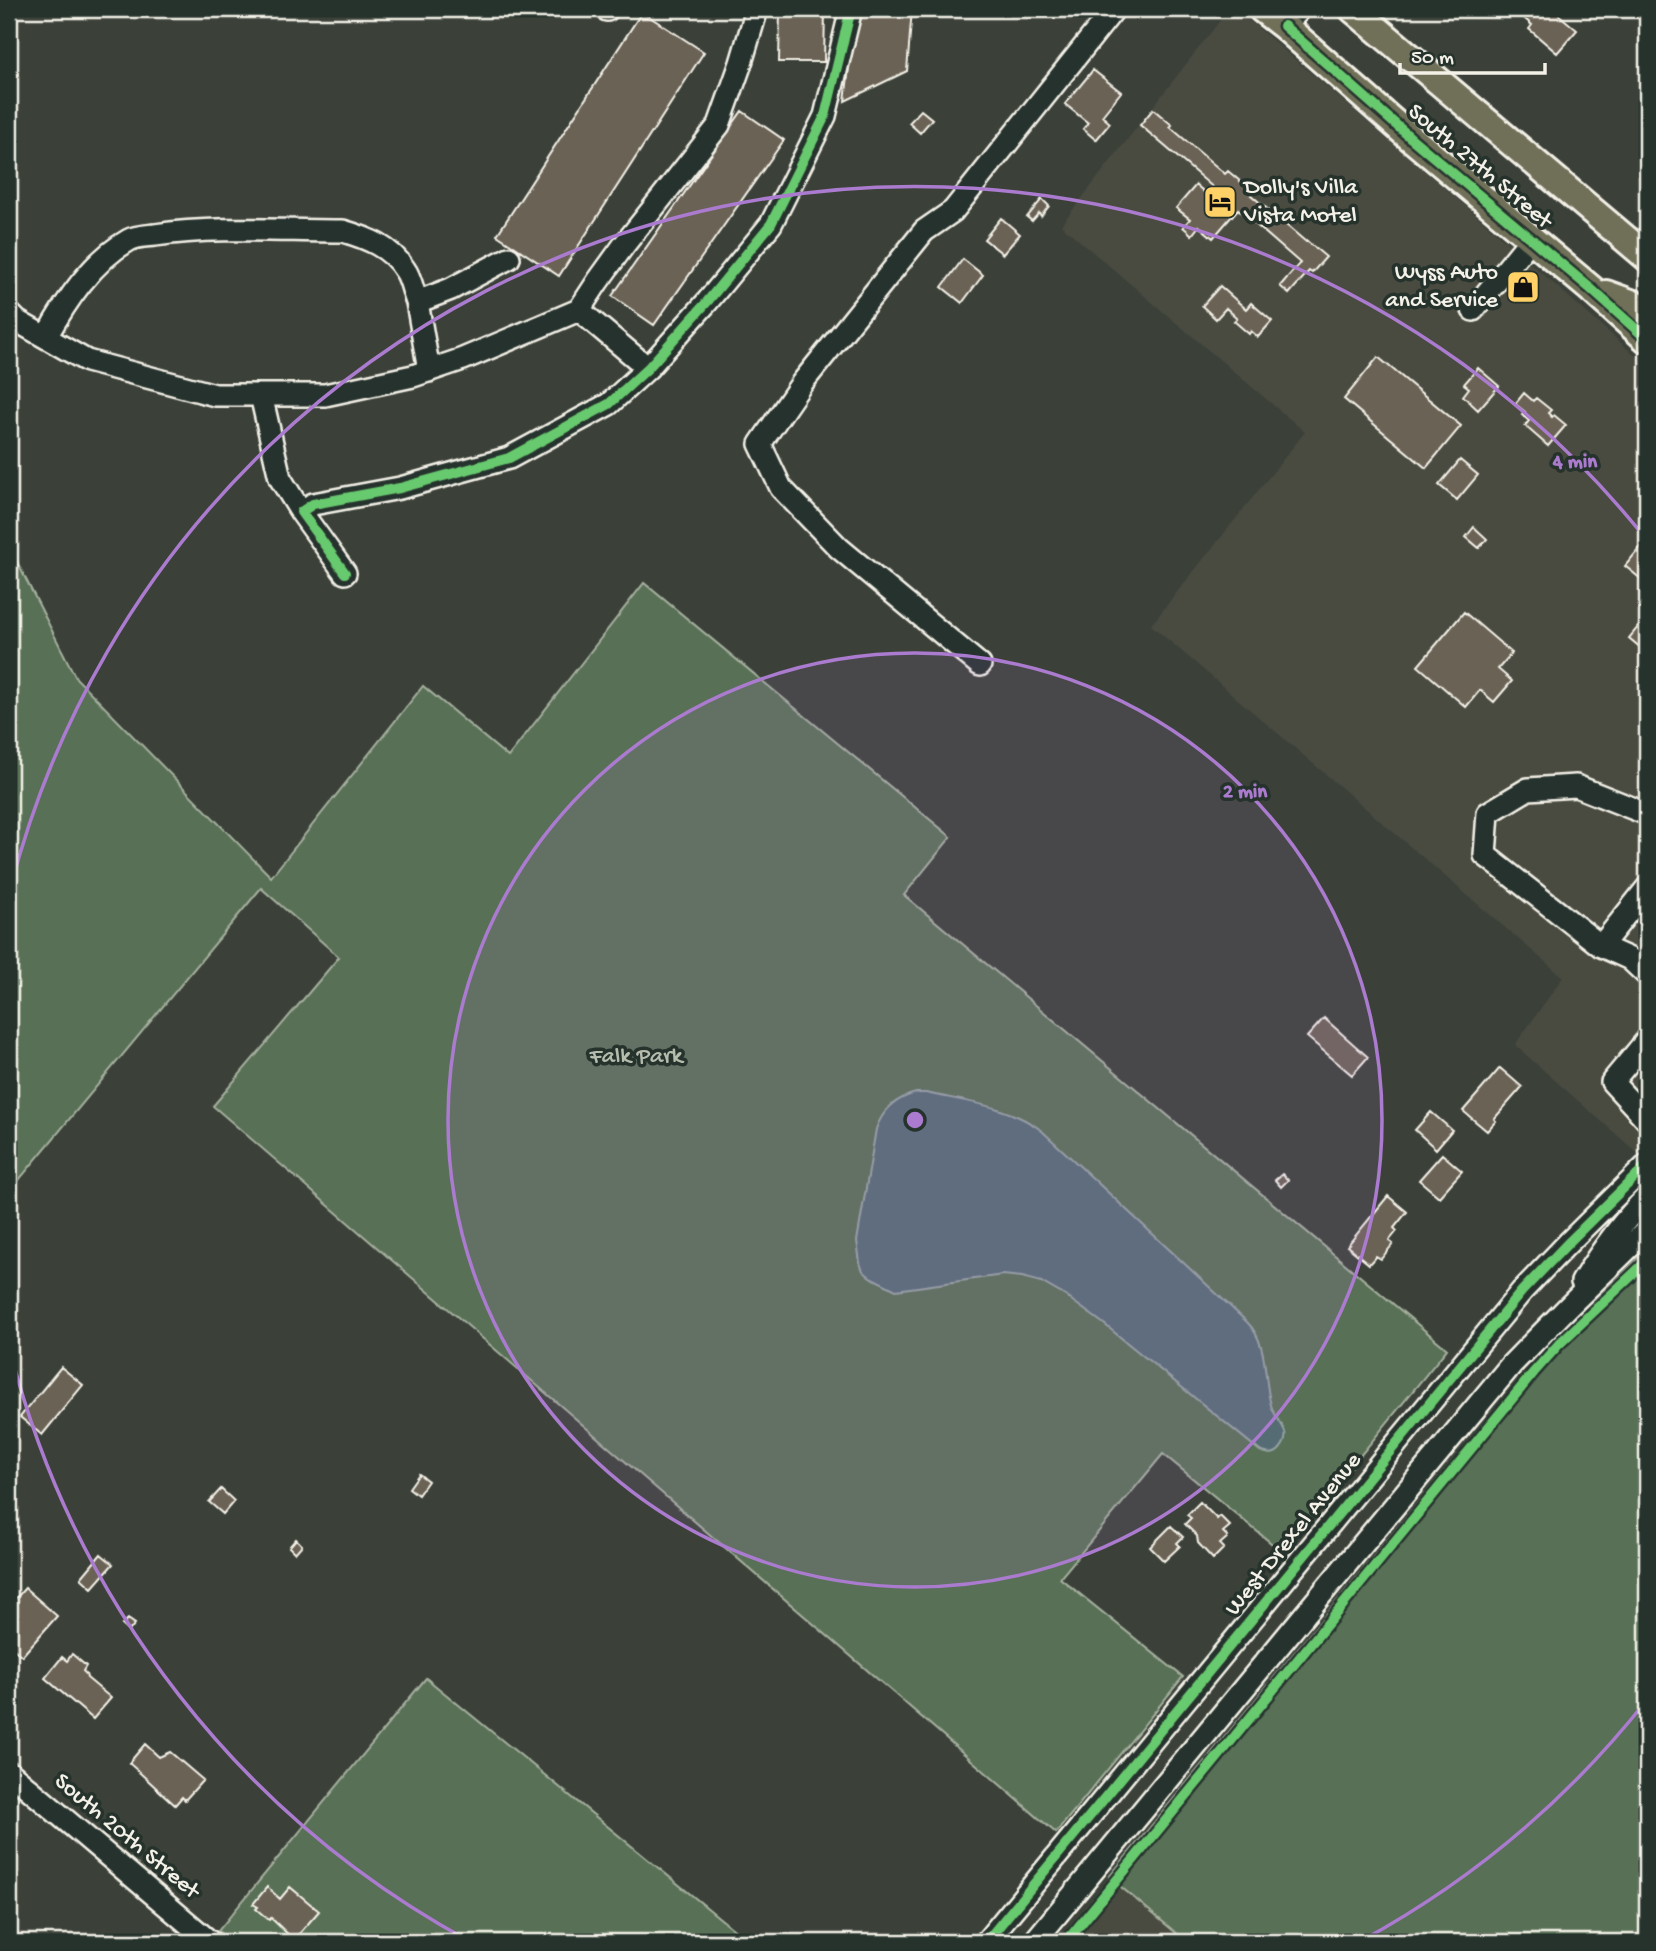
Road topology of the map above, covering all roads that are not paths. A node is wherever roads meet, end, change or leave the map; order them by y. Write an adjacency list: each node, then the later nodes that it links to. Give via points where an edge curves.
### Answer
1 (757, 9): 12 (street, via 719,125)
2 (852, 9): 18 (street, via 825,116 771,224)
3 (1114, 9): 23 (street, via 953,211 924,231 802,383 760,444 781,488 839,548)
4 (1262, 9): 6 (main road, South 27th Street)
5 (1353, 9): 8 (main road, South 27th Street)
6 (1292, 17): 7 (main road, South 27th Street, via 1411,138)
7 (1531, 239): 10 (main road, South 27th Street); 13 (street)
8 (1647, 257)
9 (509, 258): 11 (street)
10 (1591, 289): 14 (main road); 17 (main road, South 27th Street)
11 (417, 302): 16 (street, via 406,270 387,250 343,231 182,231 131,239 104,258 78,286); 19 (street)
12 (579, 310): 18 (street); 19 (street)
13 (1474, 310)
14 (1647, 312)
15 (9, 313): 16 (street)
16 (46, 337): 20 (street, via 87,360 215,395)
17 (1647, 339)
18 (648, 368): 21 (street, via 609,404 509,458 400,488 313,504)
19 (429, 370): 20 (street, via 325,395)
20 (261, 395): 21 (street, via 280,478)
21 (301, 512): 22 (street)
22 (345, 573)
23 (979, 664)
24 (1647, 814): 26 (street, via 1576,786 1528,789 1488,813 1485,855)
25 (1647, 888): 26 (street)
26 (1601, 946): 27 (street, via 1630,959)
27 (1647, 975)
28 (1647, 1040): 29 (street, via 1612,1082)
29 (1647, 1120)
30 (1647, 1165): 34 (street, West Drexel Avenue, via 1521,1291)
31 (1647, 1197): 33 (street, via 1604,1247)
32 (1647, 1230): 33 (street)
33 (1567, 1308): 35 (street, via 1511,1364)
34 (1245, 1627): 35 (street); 38 (street, West Drexel Avenue)
35 (1274, 1650): 39 (street)
36 (9, 1772): 37 (street, South 20th Street)
37 (210, 1942)
38 (986, 1942)
39 (1034, 1942)

